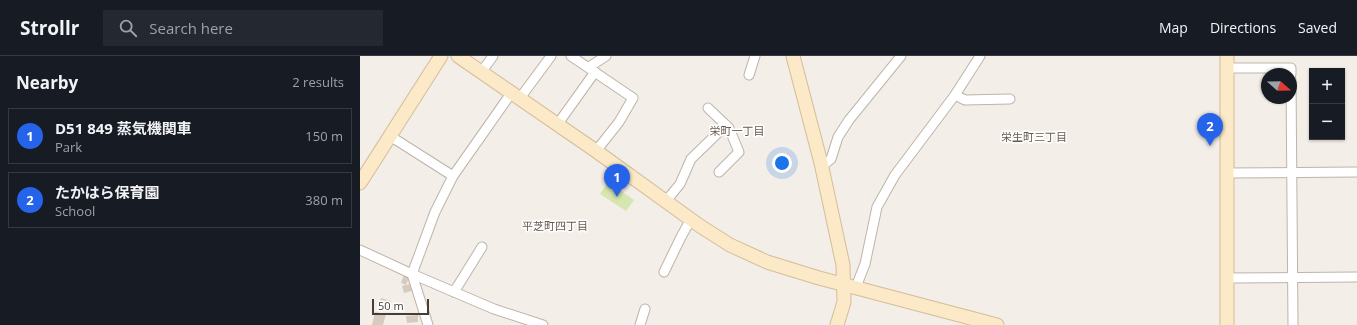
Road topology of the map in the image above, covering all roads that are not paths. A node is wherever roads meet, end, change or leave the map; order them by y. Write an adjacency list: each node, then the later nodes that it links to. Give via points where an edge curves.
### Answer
1 (441, 56): 23 (street)
2 (458, 56): 14 (street)
3 (493, 56): 14 (street)
4 (551, 56): 16 (street)
5 (571, 56): 13 (street)
6 (606, 56): 13 (street)
7 (755, 56): 15 (street)
8 (792, 56): 25 (street)
9 (901, 56): 25 (street, via 846,124 838,136 831,160)
10 (980, 56): 17 (street)
11 (1227, 62): 12 (street); 27 (street)
12 (1291, 68)
13 (592, 70): 21 (street); 24 (street, via 633,98 619,122)
14 (482, 72): 16 (street)
15 (749, 75)
16 (516, 95): 21 (street); 30 (street)
17 (955, 95): 18 (street, via 965,100); 41 (street, via 896,175 877,207 865,264)
18 (1010, 99)
19 (1291, 104): 29 (street)
20 (708, 108): 22 (street)
21 (557, 125): 24 (street)
22 (726, 125): 26 (street, via 739,152); 32 (street, via 691,159 680,184)
23 (390, 136): 30 (street); 31 (street)
24 (596, 151): 32 (street)
25 (821, 163): 41 (street, via 843,265)
26 (719, 172)
27 (1226, 172): 29 (street); 39 (street)
28 (1357, 172): 29 (street)
29 (1292, 173): 40 (street)
30 (453, 176): 37 (street, via 435,212)
31 (360, 183)
32 (666, 201): 33 (street)
33 (691, 219): 36 (street); 41 (street, via 730,246 750,255)
34 (482, 247): 42 (street)
35 (360, 250): 37 (street)
36 (664, 272)
37 (412, 274): 42 (street); 44 (street)
38 (1357, 277): 40 (street)
39 (1228, 278): 40 (street); 49 (street)
40 (1293, 278): 50 (street)
41 (850, 285): 47 (street); 48 (street)
42 (454, 292): 45 (street, via 494,309)
43 (645, 309): 46 (street)
44 (428, 325)
45 (543, 325)
46 (640, 325)
47 (837, 325)
48 (997, 325)
49 (1227, 325)
50 (1293, 325)

